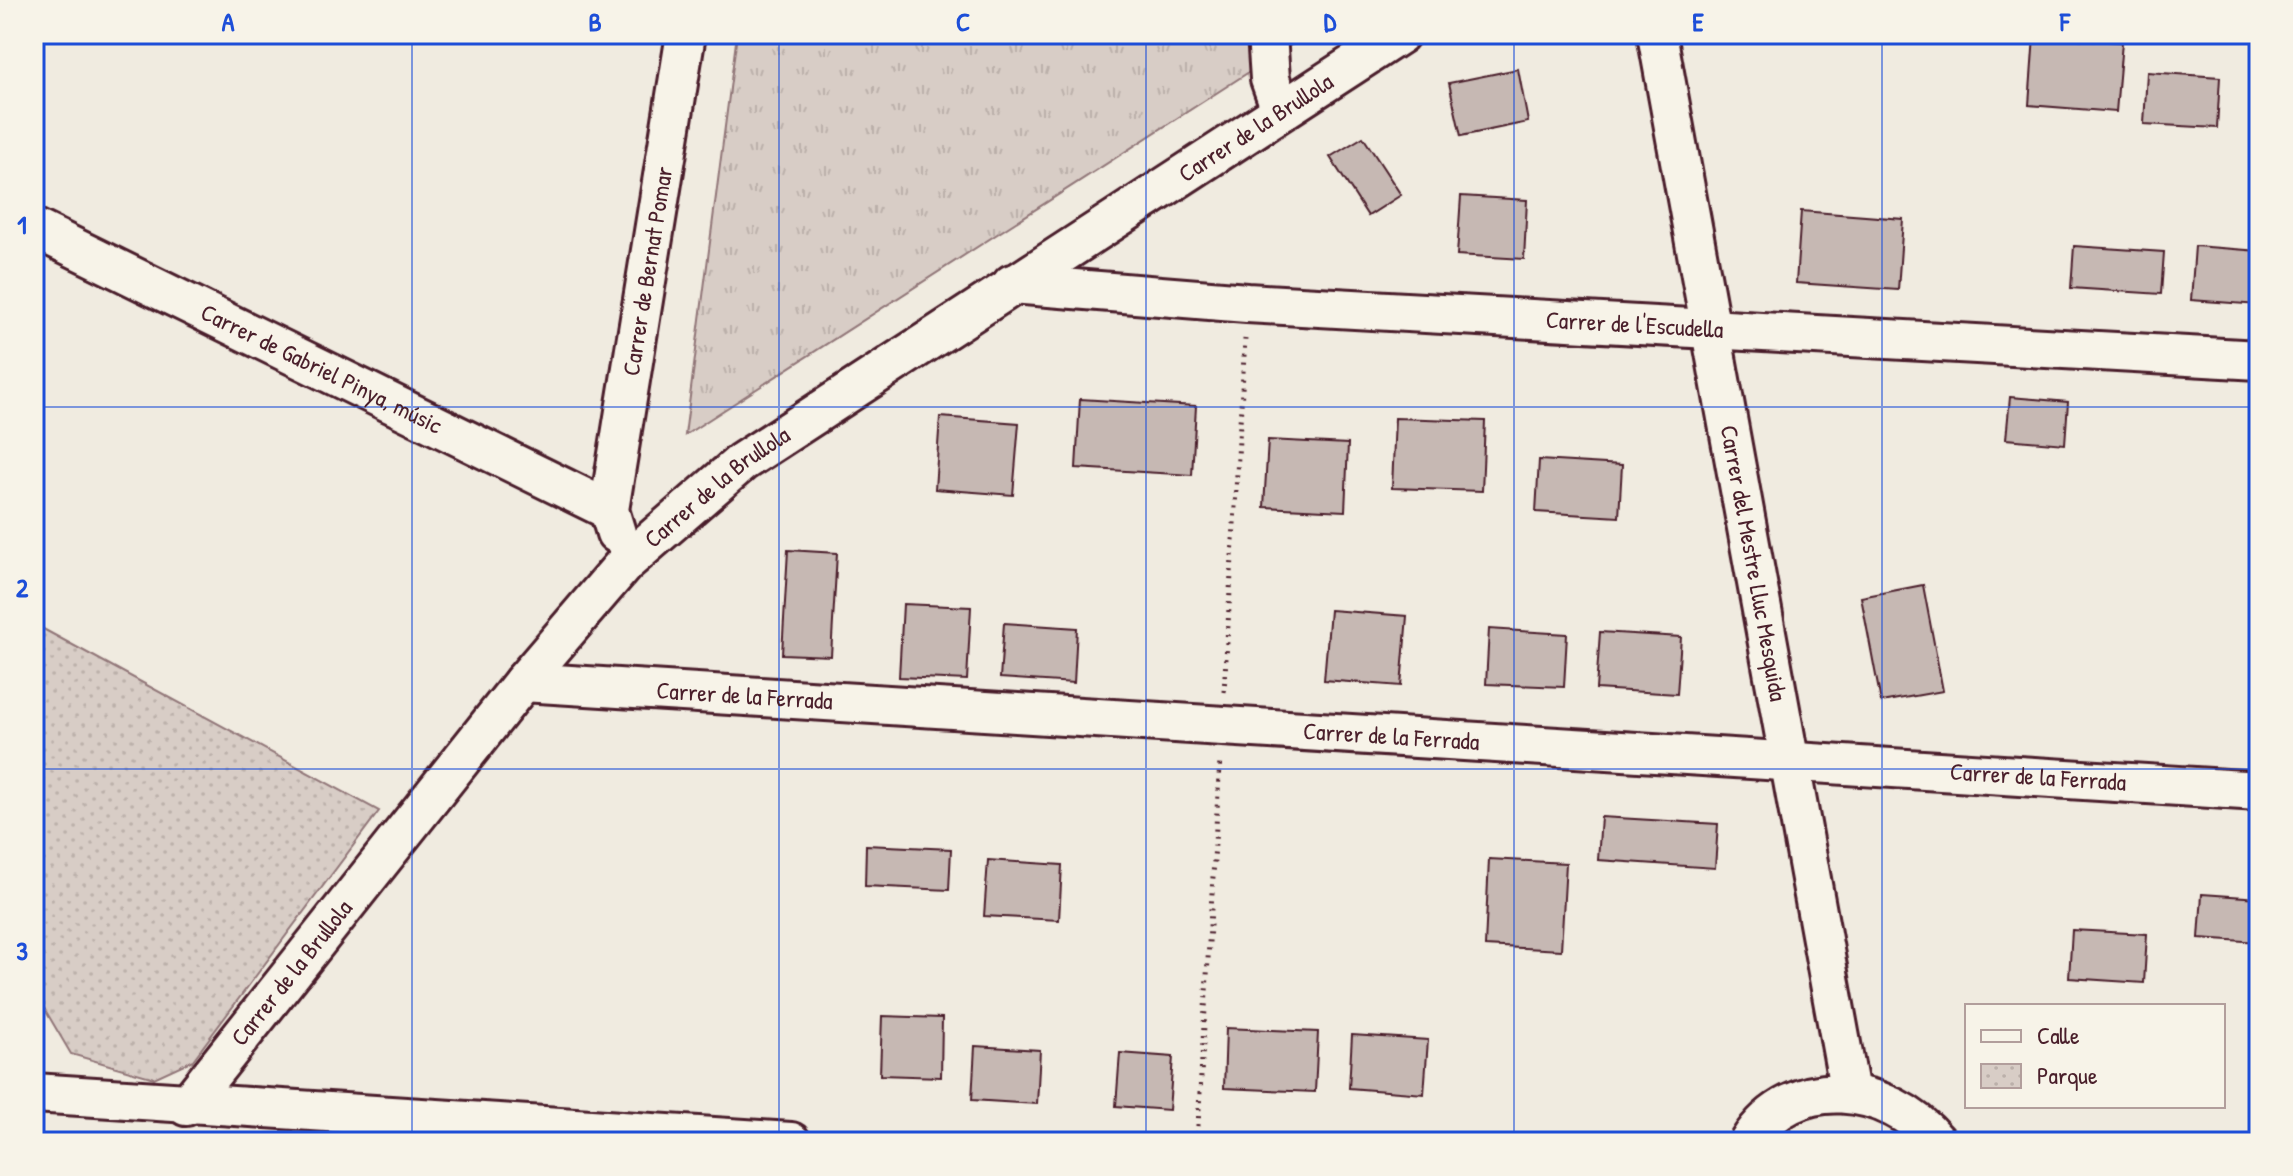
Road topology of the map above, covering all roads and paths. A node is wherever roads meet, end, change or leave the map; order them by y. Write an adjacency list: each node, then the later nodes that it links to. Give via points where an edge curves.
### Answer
1 (686, 34): 11 (street, Carrer de Bernat Pomar)
2 (1267, 34): 5 (street, via 1270,79)
3 (1400, 34): 5 (street, Carrer de la Brullola)
4 (1657, 34): 8 (street, Carrer del Mestre Lluc Mesquida)
5 (1281, 110): 7 (street, Carrer de la Brullola)
6 (34, 228): 11 (street, Carrer de Gabriel Pinya, músic)
7 (1012, 284): 8 (street, Carrer de l'Escudella, via 1247,303); 12 (street, Carrer de la Brullola, via 742,462)
8 (1710, 328): 10 (street, Carrer de l'Escudella); 16 (street, Carrer del Mestre Lluc Mesquida)
9 (1245, 338): 14 (path)
10 (2259, 360)
11 (609, 510): 12 (street)
12 (625, 563): 13 (street, Carrer de la Brullola)
13 (523, 682): 16 (street, Carrer de la Ferrada); 20 (street, Carrer de la Brullola)
14 (1224, 705)
15 (1220, 760): 22 (path)
16 (1790, 764): 17 (street, Carrer de la Ferrada); 19 (street, Carrer del Mestre Lluc Mesquida)
17 (2259, 791)
18 (34, 1093): 20 (street)
19 (1850, 1093): 23 (street, via 1814,1096 1782,1110); 24 (street, via 1887,1101 1920,1121)
20 (186, 1106): 21 (street)
21 (791, 1142)
22 (1197, 1142)
23 (1749, 1142)
24 (1937, 1142)

